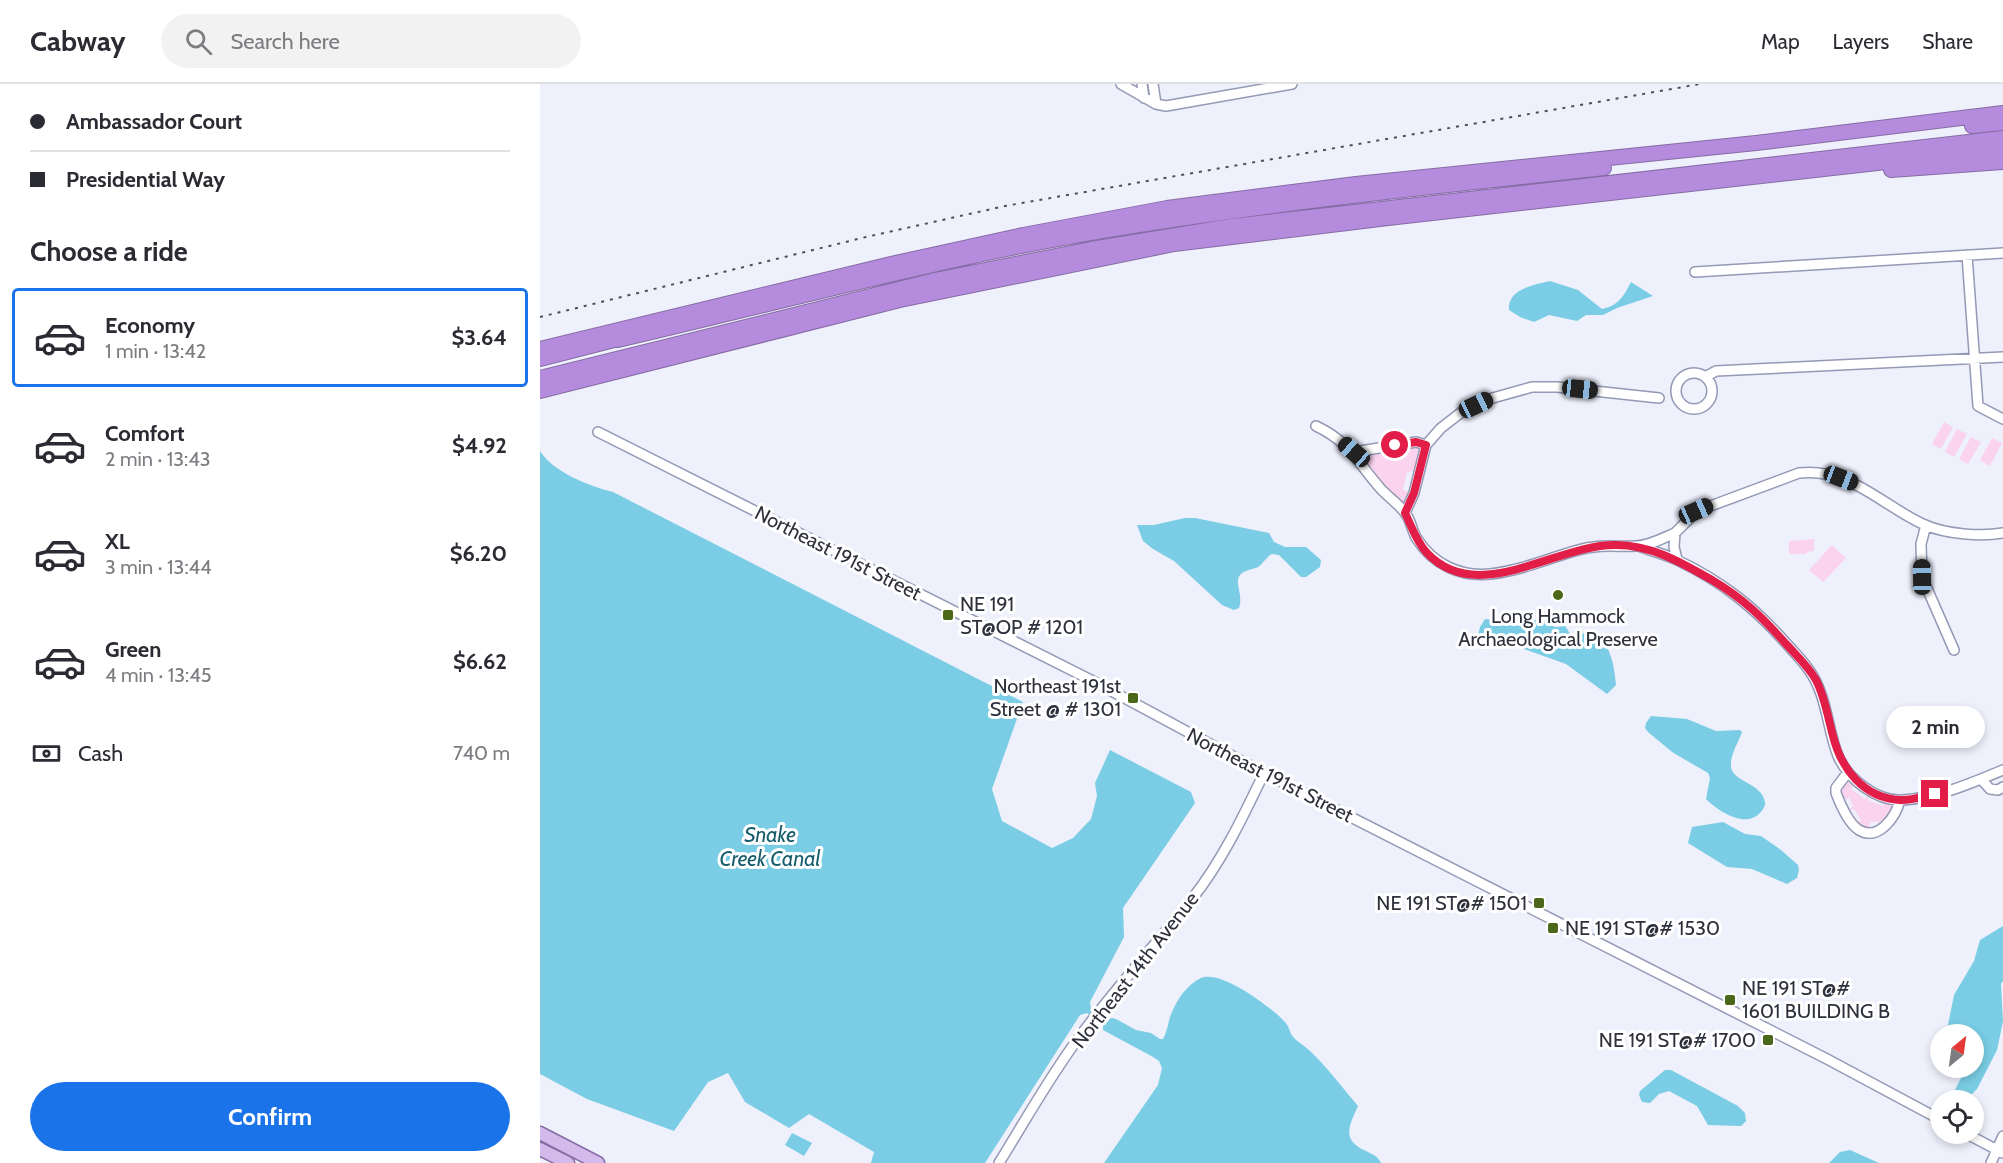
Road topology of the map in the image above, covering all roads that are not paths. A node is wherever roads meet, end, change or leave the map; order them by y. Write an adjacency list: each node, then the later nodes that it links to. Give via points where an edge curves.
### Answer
1 (1121, 84): 6 (street)
2 (1142, 84): 6 (street)
3 (1153, 84): 7 (street)
4 (1292, 84): 5 (street)
5 (1238, 89): 7 (street, via 1166,106)
6 (1144, 99): 7 (street)
7 (1156, 104)
8 (2003, 113): 14 (highway, via 1755,143 1356,183 1167,208)
9 (2003, 123): 18 (highway, via 1394,191 1138,225 925,267)
10 (2003, 138): 24 (highway, via 1232,225 935,280)
11 (2003, 149): 13 (highway)
12 (2003, 162): 13 (highway, via 1869,172)
13 (1832, 168): 25 (highway, via 1174,244 900,300)
14 (968, 248): 18 (highway); 19 (highway)
15 (2003, 253): 16 (street)
16 (1967, 255): 17 (street); 22 (street)
17 (1695, 272)
18 (618, 340): 21 (highway)
19 (540, 349)
20 (2003, 357): 22 (street)
21 (540, 359)
22 (1974, 359): 23 (street, via 1716,371); 27 (street, via 1978,406)
23 (1705, 377): 23 (street, via 1712,390 1709,401 1695,409 1684,407 1676,397 1676,384 1691,373)
24 (540, 378)
25 (540, 391)
26 (1659, 398): 30 (street, via 1557,387 1522,389 1463,411)
27 (2003, 419)
28 (1316, 426): 31 (street, via 1332,433)
29 (598, 432): 41 (street, Northeast 191st Street, via 1093,681)
30 (1426, 445): 31 (street, via 1416,442); 32 (street)
31 (1354, 452): 32 (street)
32 (1405, 513): 36 (street, via 1427,553 1457,572 1473,575 1521,568 1587,547)
33 (1926, 525): 34 (street, via 1853,483 1816,471 1799,473 1716,502 1696,511); 35 (street, via 1968,535); 38 (street, via 1921,544 1922,577)
34 (1675, 533): 36 (street); 37 (street)
35 (2003, 533)
36 (1638, 546): 37 (street)
37 (1677, 560): 40 (street, via 1745,601 1809,668 1817,682 1839,757)
38 (1954, 650)
39 (2003, 770): 42 (street)
40 (1848, 772): 44 (street, via 1868,789); 44 (street, via 1836,793 1861,832 1883,828 1896,814)
41 (1264, 773): 45 (street, Northeast 191st Street); 54 (street, Northeast 14th Avenue, via 1241,822 1193,898 1072,1047)
42 (1981, 779): 43 (street, via 1990,789); 44 (street)
43 (2003, 787)
44 (1900, 800)
45 (1930, 1114)
46 (540, 1133): 51 (main road)
47 (2003, 1136): 50 (street)
48 (1984, 1143): 50 (street)
49 (540, 1149): 52 (main road)
50 (2000, 1152): 55 (street)
51 (582, 1159): 53 (main road)
52 (568, 1163)
53 (598, 1163)
54 (999, 1163)
55 (1991, 1163)

